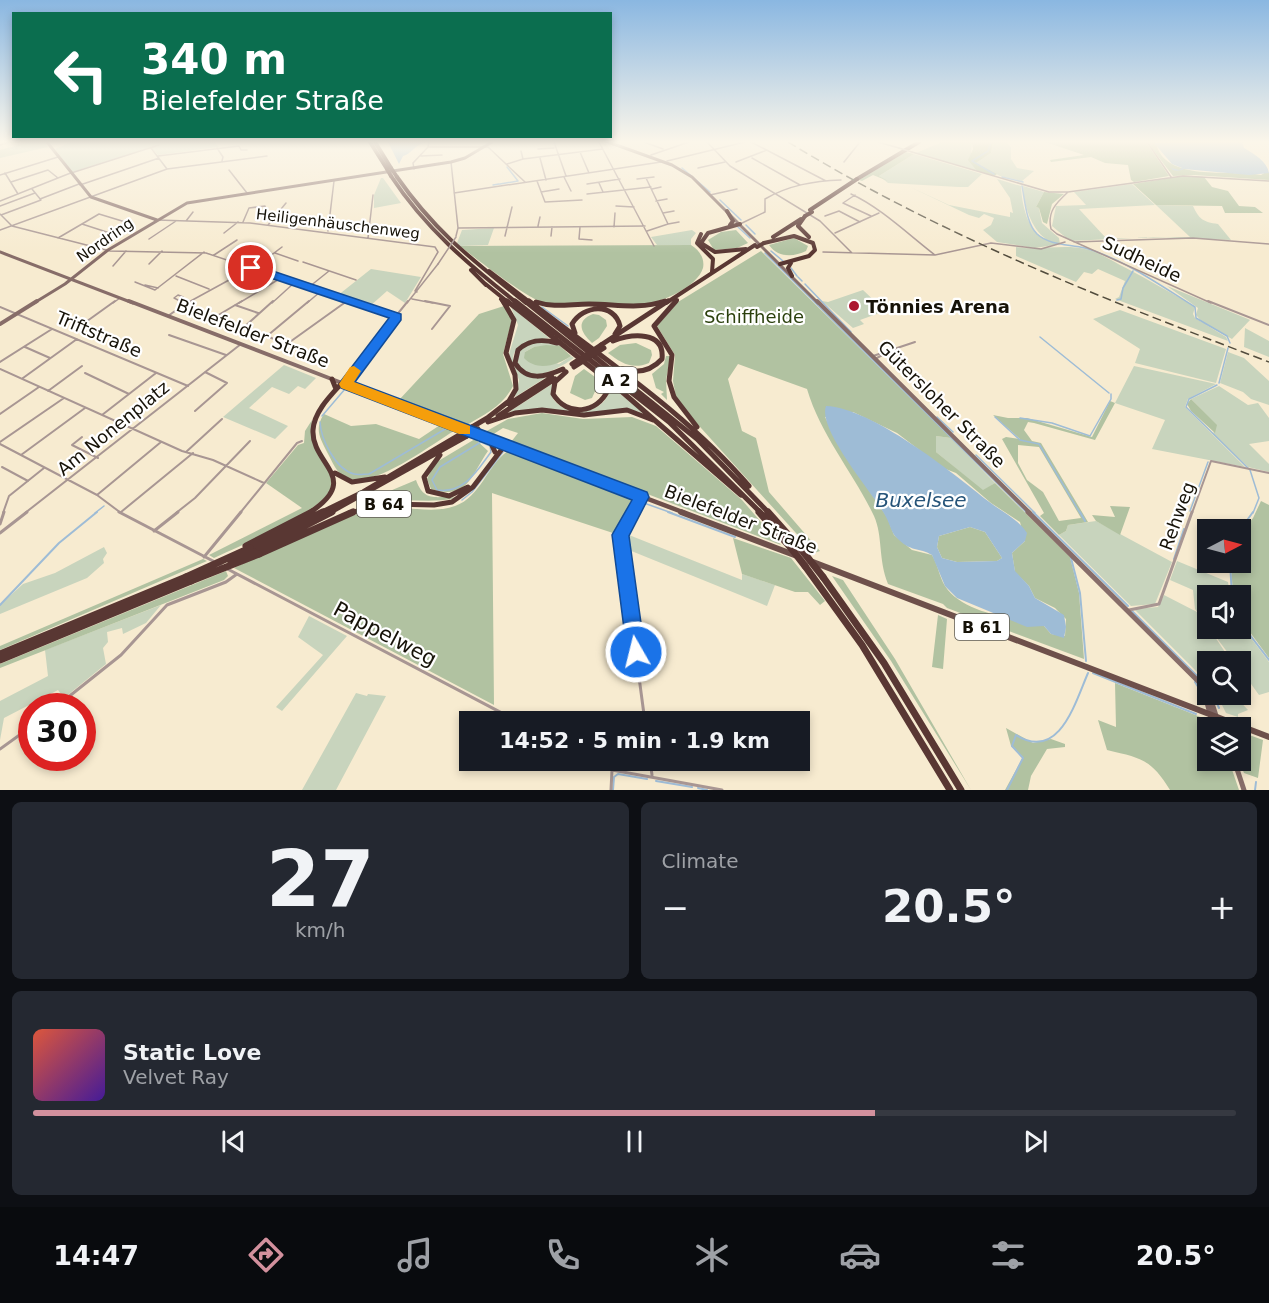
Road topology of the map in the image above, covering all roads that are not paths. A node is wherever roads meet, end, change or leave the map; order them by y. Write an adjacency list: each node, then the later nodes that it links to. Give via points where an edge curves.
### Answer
1 (9, 179): 31 (street)
2 (21, 179): 31 (street)
3 (56, 179): 39 (street)
4 (76, 179): 34 (main road, Nordring)
5 (95, 179): 34 (street)
6 (140, 179): 58 (street)
7 (236, 179): 49 (street)
8 (348, 179): 27 (main road)
9 (393, 179): 134 (highway, A 2, bridge, via 423,221)
10 (398, 179): 138 (highway, A 2, bridge, via 420,210)
11 (452, 179): 50 (street)
12 (521, 179): 32 (street)
13 (554, 179): 25 (street)
14 (567, 179): 43 (street)
15 (621, 179): 33 (street); 42 (street)
16 (647, 179): 38 (street)
17 (693, 179): 56 (main road, Gütersloher Straße)
18 (751, 179): 53 (street)
19 (789, 179): 36 (street)
20 (822, 179): 29 (street)
21 (857, 179): 78 (highway, B 64, bridge)
22 (1001, 179): 47 (street, via 1038,190)
23 (1158, 179): 47 (street)
24 (1237, 179): 30 (street)
25 (546, 180): 28 (street)
26 (841, 180): 29 (street)
27 (334, 181): 49 (main road); 110 (street)
28 (537, 181): 32 (street); 44 (street)
29 (826, 181): 36 (street)
30 (1269, 181)
31 (11, 182): 51 (street)
32 (525, 183): 50 (street)
33 (599, 183): 35 (street); 45 (street)
34 (80, 184): 58 (main road, Nordring); 59 (street)
35 (587, 184)
36 (800, 185): 53 (street)
37 (661, 187): 38 (street)
38 (652, 188): 42 (street); 63 (street)
39 (32, 189): 48 (street); 51 (street)
40 (559, 189): 44 (street)
41 (737, 189): 46 (street)
42 (626, 190): 45 (street); 68 (street)
43 (571, 191)
44 (541, 192): 61 (street, via 545,202)
45 (603, 192): 52 (street)
46 (724, 192): 56 (street)
47 (1068, 192): 121 (street, via 1054,204 1050,217 1051,229)
48 (35, 193): 59 (street); 65 (street)
49 (248, 193): 83 (main road, via 191,201)
50 (453, 193): 106 (street)
51 (18, 194): 62 (street)
52 (587, 194)
53 (774, 194): 90 (street, via 765,199 765,212); 112 (street, via 812,215)
54 (851, 194): 57 (street)
55 (373, 195): 116 (street)
56 (711, 195): 70 (main road, Gütersloher Straße)
57 (855, 195): 75 (street, via 869,201); 80 (street, via 843,203)
58 (91, 197): 83 (main road, Nordring); 98 (street)
59 (40, 199): 77 (street)
60 (667, 199): 63 (street)
61 (582, 200)
62 (0, 201)
63 (656, 201): 74 (street)
64 (286, 203): 76 (street)
65 (0, 206)
66 (616, 206): 68 (street)
67 (512, 207): 99 (street)
68 (635, 207): 101 (street)
69 (674, 211): 74 (street)
70 (727, 211): 95 (main road, Gütersloher Straße); 97 (highway, via 733,221)
71 (194, 212): 85 (street)
72 (102, 213): 93 (street); 93 (street, via 132,225 115,235)
73 (615, 213): 105 (street)
74 (663, 213): 94 (street)
75 (879, 213): 80 (street); 140 (street)
76 (276, 214): 88 (street, via 266,213 265,206 249,208); 96 (street)
77 (0, 215): 86 (street)
78 (804, 215): 120 (highway, B 64); 144 (highway, via 799,229 819,249 813,256)
79 (825, 216): 91 (street, via 839,211)
80 (871, 216): 91 (street)
81 (540, 217): 100 (street)
82 (13, 219): 86 (street)
83 (157, 220): 84 (street, Heiligenhäuschenweg); 129 (main road, Nordring)
84 (176, 221): 85 (street, Heiligenhäuschenweg); 117 (street)
85 (185, 221): 87 (street, Heiligenhäuschenweg)
86 (6, 222): 98 (street)
87 (238, 222): 88 (street, Heiligenhäuschenweg); 111 (street)
88 (243, 222): 96 (street, Heiligenhäuschenweg)
89 (680, 222): 92 (street)
90 (746, 222): 95 (street)
91 (860, 222): 112 (street)
92 (675, 223): 94 (street); 107 (street)
93 (82, 224): 115 (street)
94 (668, 224): 109 (street)
95 (739, 224): 97 (highway); 126 (highway, via 708,233 701,240 702,245 723,252); 146 (main road, Gütersloher Straße)
96 (268, 225): 110 (street, Heiligenhäuschenweg)
97 (730, 225): 152 (highway, via 697,238 699,247 715,261 714,269)
98 (11, 226): 108 (street); 115 (street)
99 (508, 226): 100 (street); 106 (street); 113 (street)
100 (538, 226): 102 (street)
101 (645, 226): 105 (street); 109 (street)
102 (552, 227): 103 (street); 114 (street)
103 (572, 227): 104 (street)
104 (580, 227): 105 (street); 119 (street, via 579,238)
105 (614, 227)
106 (458, 228): 163 (street, bridge, via 456,237)
107 (678, 228)
108 (0, 230)
109 (647, 231): 125 (street)
110 (327, 232): 116 (street, Heiligenhäuschenweg)
111 (224, 233)
112 (834, 234): 137 (street)
113 (506, 236)
114 (550, 236)
115 (58, 238): 129 (street)
116 (368, 238): 163 (street, Heiligenhäuschenweg, via 437,249)
117 (148, 239)
118 (237, 240): 139 (street)
119 (592, 240)
120 (763, 242): 126 (highway, B 64, bridge); 146 (highway, via 794,236 814,245 809,256)
121 (1065, 242): 122 (street, Sudheide); 124 (street)
122 (1070, 242): 123 (street, via 1153,238); 180 (street, Sudheide)
123 (1269, 244)
124 (1060, 245): 140 (street, via 1035,249 991,243)
125 (654, 246)
126 (756, 246): 152 (highway, B 64); 167 (highway, B 64)
127 (257, 247): 143 (street)
128 (282, 248): 136 (street)
129 (108, 250): 130 (street); 154 (main road, Nordring)
130 (126, 251): 131 (street); 147 (street)
131 (162, 251): 133 (street); 145 (street)
132 (0, 252): 154 (main road, Bielefelder Straße)
133 (204, 252): 139 (street); 150 (street)
134 (454, 252): 157 (highway); 248 (highway, A 2, via 669,422)
135 (823, 252): 137 (street)
136 (275, 253): 141 (street); 148 (street)
137 (852, 253): 140 (street)
138 (463, 254): 164 (highway); 246 (highway, A 2, via 675,419)
139 (214, 255): 143 (street)
140 (935, 255)
141 (298, 261)
142 (303, 262): 149 (street)
143 (235, 263): 148 (street)
144 (791, 263): 146 (highway); 151 (highway, via 788,268)
145 (149, 264)
146 (781, 265): 151 (main road, Gütersloher Straße)
147 (113, 266)
148 (252, 268): 153 (street); 161 (street)
149 (329, 271): 155 (street); 159 (street)
150 (175, 276): 160 (street); 161 (street)
151 (792, 276): 193 (main road, Gütersloher Straße)
152 (706, 277): 167 (highway, B 64)
153 (281, 278): 158 (street); 171 (street)
154 (72, 279): 165 (main road, Bielefelder Straße); 174 (main road, Nordring)
155 (356, 279)
156 (135, 282): 160 (street)
157 (483, 282): 191 (highway); 218 (highway, via 511,309 516,325 506,353 517,380 515,392)
158 (294, 283): 159 (street); 173 (street)
159 (309, 287): 162 (street)
160 (158, 288)
161 (209, 289): 170 (street)
162 (320, 291): 169 (street); 184 (street)
163 (417, 292): 166 (street)
164 (520, 292): 167 (highway, via 536,302 556,307 587,304 633,308); 186 (highway)
165 (120, 298): 175 (main road, Bielefelder Straße); 179 (street)
166 (412, 298): 176 (street); 182 (street, via 450,306)
167 (676, 298): 187 (highway, B 64); 230 (highway, via 654,326 672,355 670,389 680,407)
168 (178, 300): 170 (street)
169 (347, 301): 176 (street); 184 (street, via 287,344)
170 (186, 303): 175 (street)
171 (234, 305): 173 (street); 177 (street)
172 (0, 307): 174 (street, Triftstraße)
173 (258, 313): 184 (street, via 242,327)
174 (16, 314): 178 (main road, Nordring); 181 (street, Triftstraße)
175 (168, 316): 189 (main road, Bielefelder Straße)
176 (397, 317): 206 (street)
177 (210, 320)
178 (0, 324)
179 (83, 324)
180 (1269, 325)
181 (52, 329): 185 (street, Triftstraße); 190 (street)
182 (432, 329)
183 (169, 335): 192 (street)
184 (267, 336)
185 (77, 339): 194 (street); 201 (street, Triftstraße)
186 (582, 340): 187 (highway, via 572,328 573,320 583,312 597,309 611,312 620,320); 195 (highway)
187 (610, 341): 195 (highway, via 631,335 647,336 660,343 663,355 657,365 641,372 625,370); 199 (highway, B 64, bridge)
188 (915, 342): 193 (street)
189 (241, 344): 192 (street, Am Nonenplatz); 205 (main road, Bielefelder Straße)
190 (23, 347): 194 (street); 196 (street)
191 (571, 351): 199 (highway, via 553,341 538,340 524,345 514,357 517,368 528,375); 202 (highway)
192 (226, 355): 200 (street, Am Nonenplatz)
193 (874, 357): 258 (main road, Gütersloher Straße)
194 (50, 358): 204 (street)
195 (609, 361): 230 (highway)
196 (0, 362)
197 (82, 366): 210 (street)
198 (0, 369): 204 (street)
199 (565, 371): 202 (highway, via 555,382 553,394 562,406 578,410 594,407 606,397 607,385); 218 (highway, B 64)
200 (205, 372): 207 (street, Am Nonenplatz); 214 (street, via 227,383)
201 (156, 373): 207 (street, Triftstraße); 211 (street)
202 (598, 373): 220 (highway)
203 (85, 374): 211 (street)
204 (23, 379): 208 (street)
205 (332, 379): 206 (main road, Bielefelder Straße); 209 (highway)
206 (344, 383): 209 (highway); 223 (main road, Bielefelder Straße / B 61); 239 (highway, via 314,429 335,473 353,483)
207 (188, 386): 219 (street, Am Nonenplatz)
208 (39, 387): 210 (street); 215 (street)
209 (336, 389): 253 (highway, via 317,416 313,429 334,477 331,495)
210 (48, 391): 212 (street)
211 (129, 394): 216 (street)
212 (64, 398): 213 (street); 228 (street)
213 (85, 408): 216 (street); 234 (street)
214 (195, 411)
215 (0, 414)
216 (102, 415): 219 (street)
217 (222, 419): 231 (street)
218 (487, 421): 220 (highway, via 535,410 584,415 627,410); 221 (highway, B 64, bridge)
219 (133, 429): 227 (street); 235 (street, Am Nonenplatz)
220 (671, 432): 248 (highway)
221 (464, 435): 226 (highway, B 64); 239 (highway, B 64)
222 (82, 437): 235 (street, via 72,445)
223 (489, 439): 229 (main road, Bielefelder Straße / B 61); 232 (highway)
224 (250, 441): 237 (street)
225 (302, 441): 243 (street)
226 (458, 441): 232 (highway, via 426,471 424,482 430,493 446,497 461,492); 253 (highway, B 64, via 351,503)
227 (161, 442): 231 (street); 244 (street)
228 (0, 443): 234 (street, Pappelweg)
229 (503, 444): 232 (highway); 245 (main road, Bielefelder Straße / B 61); 253 (highway, B 64, via 470,490 453,501 371,507)
230 (717, 449): 246 (highway)
231 (186, 452): 233 (street)
232 (495, 452)
233 (193, 453): 237 (street); 247 (street)
234 (21, 455): 238 (street, Pappelweg)
235 (98, 458): 241 (street, Am Nonenplatz)
236 (2, 467): 242 (street)
237 (226, 467): 243 (street); 250 (street)
238 (44, 468): 241 (street, Pappelweg); 242 (street)
239 (397, 472): 253 (highway, B 64)
240 (1269, 473): 258 (street, Rehweg, via 1211,461 1159,604)
241 (70, 480): 244 (street, Pappelweg); 251 (street, Am Nonenplatz)
242 (28, 481): 249 (street, via 7,498)
243 (264, 483): 254 (street)
244 (97, 495): 247 (street, Pappelweg)
245 (641, 497): 265 (street, via 620,535); 266 (main road, Bielefelder Straße / B 61)
246 (763, 506): 256 (highway, A 2, bridge)
247 (120, 513): 250 (street, Pappelweg)
248 (767, 520): 252 (highway, A 2)
249 (0, 524)
250 (154, 531): 254 (street, Pappelweg)
251 (0, 533)
252 (791, 548): 280 (highway, A 2, bridge, via 862,645)
253 (252, 550): 257 (highway, bridge); 257 (highway, B 64, bridge)
254 (204, 557): 255 (street, Pappelweg)
255 (237, 574): 263 (street, via 167,605 121,656); 264 (street, Pappelweg)
256 (823, 577): 281 (highway, A 2, via 884,663)
257 (188, 579): 259 (highway, B 64); 260 (highway, B 64)
258 (1128, 610): 261 (main road, Gütersloher Straße)
259 (0, 654)
260 (0, 660)
261 (1184, 666): 262 (main road, Gütersloher Straße); 266 (main road, Gütersloher Straße, via 1205,693)
262 (1197, 681)
263 (74, 693)
264 (498, 711)
265 (644, 711)
266 (1210, 714): 267 (main road, Gütersloher Straße); 268 (main road, Bielefelder Straße / B 61)
267 (1211, 717)
268 (1216, 717)
269 (1251, 730): 271 (main road, Bielefelder Straße / B 61)
270 (18, 736): 272 (street)
271 (1269, 737)
272 (0, 749)
273 (612, 771): 278 (street)
274 (619, 771): 277 (street)
275 (651, 771): 277 (street)
276 (1238, 771): 282 (main road)
277 (652, 776): 279 (street)
278 (611, 790)
279 (722, 790)
280 (950, 790)
281 (961, 790)
282 (1244, 790)

